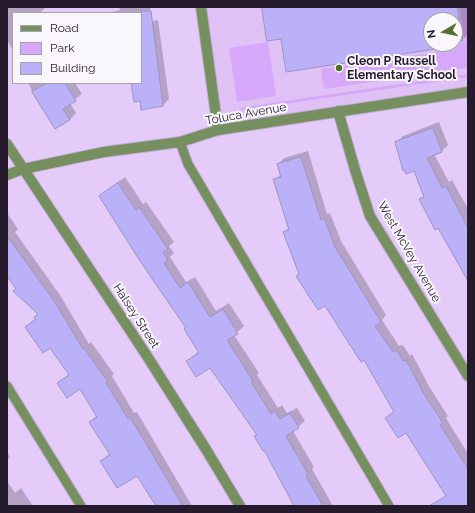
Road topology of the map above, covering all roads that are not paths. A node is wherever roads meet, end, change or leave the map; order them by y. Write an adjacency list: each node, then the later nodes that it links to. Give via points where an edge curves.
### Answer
1 (201, 7): 4 (street)
2 (468, 92): 3 (street, Toluca Avenue)
3 (338, 111): 4 (street, Toluca Avenue); 9 (street, West McVey Avenue, via 370,216)
4 (218, 130): 5 (street, Toluca Avenue)
5 (180, 142): 7 (street, Toluca Avenue, via 104,152); 13 (lane, via 188,164)
6 (7, 144): 7 (street, Halsey Street)
7 (23, 169): 8 (street, Toluca Avenue); 12 (street, Halsey Street, via 147,356)
8 (7, 175)
9 (468, 376)
10 (7, 386): 11 (lane)
11 (81, 506)
12 (240, 506)
13 (389, 506)

